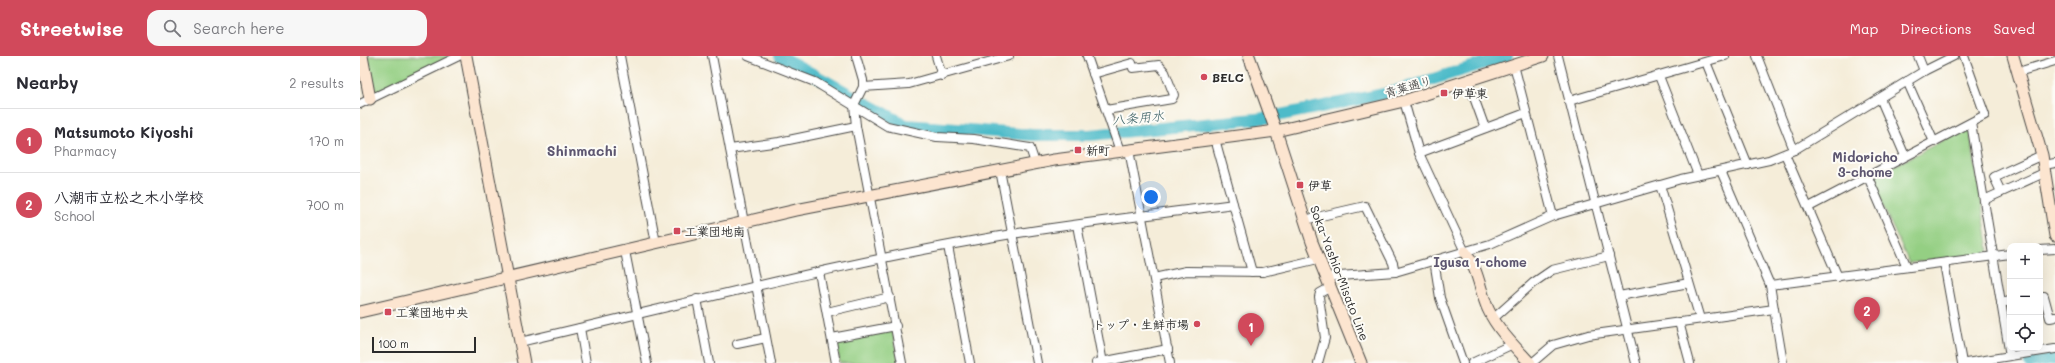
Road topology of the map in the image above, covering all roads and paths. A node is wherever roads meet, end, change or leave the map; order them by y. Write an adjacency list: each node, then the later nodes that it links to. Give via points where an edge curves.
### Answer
1 (362, 56): 34 (street)
2 (459, 56): 34 (street)
3 (466, 56): 90 (street)
4 (620, 56): 71 (street)
5 (712, 56): 44 (street)
6 (748, 56): 35 (street, via 815,82)
7 (856, 56): 30 (street, via 863,80)
8 (936, 56): 26 (street)
9 (1009, 56): 26 (street)
10 (1087, 56): 25 (street)
11 (1249, 56): 41 (street, Soka-Yashio-Misato Line)
12 (1543, 56): 22 (street, 青葉通り)
13 (1558, 56): 33 (street)
14 (1725, 56): 21 (street)
15 (1757, 56): 46 (street)
16 (1918, 56): 23 (street)
17 (1954, 56): 23 (street)
18 (1964, 56): 38 (street, via 1985,115)
19 (2013, 56): 24 (street)
20 (2055, 61): 24 (street)
21 (1706, 62): 27 (street); 52 (street)
22 (1514, 65): 28 (street, 青葉通り); 37 (street)
23 (1924, 71): 29 (street)
24 (2018, 72): 51 (street)
25 (1093, 74): 36 (street); 36 (street, via 1132,63 1133,68 1159,65 1165,72 1174,95 1172,99)
26 (942, 76): 30 (street, via 909,84)
27 (1659, 76): 33 (street); 55 (street)
28 (1468, 80): 32 (street, 青葉通り); 40 (street)
29 (1907, 81): 31 (street); 43 (street)
30 (862, 87): 35 (street)
31 (1880, 98): 46 (street); 49 (street)
32 (1404, 101): 41 (street, 青葉通り); 47 (street)
33 (1569, 101): 62 (street)
34 (365, 102)
35 (854, 105): 39 (street); 50 (street, via 887,126 902,130 937,137 974,139 1030,148)
36 (1106, 110): 45 (street)
37 (1526, 113): 40 (street); 65 (street)
38 (1971, 123): 43 (street); 60 (street)
39 (856, 126): 44 (street); 59 (street)
40 (1485, 128): 47 (street)
41 (1276, 130): 42 (street, 青葉通り); 66 (street, Soka-Yashio-Misato Line)
42 (1215, 139): 45 (street, 青葉通り); 61 (street)
43 (1934, 142): 49 (street)
44 (730, 149): 67 (street)
45 (1124, 150): 50 (street, 青葉通り); 64 (street)
46 (1794, 150): 48 (street)
47 (1419, 153): 76 (street)
48 (1785, 154): 52 (street); 63 (street)
49 (1904, 156): 56 (street)
50 (1035, 163): 53 (street, 青葉通り)
51 (2047, 164): 58 (street); 58 (street, via 1994,177); 70 (street)
52 (1748, 165): 54 (street)
53 (1000, 170): 59 (street, 青葉通り); 69 (street)
54 (1721, 171): 55 (street); 94 (street)
55 (1698, 175): 57 (street)
56 (1868, 177): 63 (street); 84 (street)
57 (1660, 185): 62 (street); 92 (street)
58 (2001, 192): 60 (street)
59 (870, 196): 67 (street, 青葉通り); 80 (street)
60 (1984, 200): 79 (street)
61 (1233, 204): 64 (street); 86 (street)
62 (1595, 204): 65 (street); 78 (street)
63 (1809, 207): 88 (street)
64 (1142, 216): 68 (street); 91 (street)
65 (1553, 216): 76 (street, via 1490,244)
66 (1304, 220): 81 (street, Soka-Yashio-Misato Line); 87 (street, via 1365,206)
67 (744, 222): 71 (street, 青葉通り); 93 (street)
68 (1077, 225): 69 (street); 130 (street)
69 (1012, 234): 72 (street); 129 (street)
70 (2055, 236)
71 (656, 243): 75 (street, 青葉通り)
72 (948, 246): 80 (street); 128 (street)
73 (2055, 249): 74 (street)
74 (2043, 250)
75 (625, 251): 90 (street, 青葉通り); 105 (street)
76 (1465, 252): 82 (street); 107 (street, via 1478,272 1488,307)
77 (2007, 254): 79 (street)
78 (1609, 256): 96 (street); 107 (street, via 1552,270 1533,283)
79 (1993, 256): 83 (street); 101 (street)
80 (882, 259): 85 (street); 98 (street)
81 (1318, 259): 86 (street, via 1263,272); 89 (street, Soka-Yashio-Misato Line)
82 (1434, 260): 87 (street); 134 (street, via 1440,298)
83 (1944, 262): 84 (street); 140 (street)
84 (1907, 268): 88 (street)
85 (819, 272): 93 (street); 104 (street)
86 (1252, 272): 91 (street, via 1195,270)
87 (1395, 272): 89 (street)
88 (1838, 276): 94 (street)
89 (1325, 277): 95 (street, Soka-Yashio-Misato Line)
90 (508, 278): 103 (street, 青葉通り); 115 (street)
91 (1154, 278): 118 (street)
92 (1689, 283): 96 (street); 108 (street)
93 (756, 285): 99 (street); 113 (street)
94 (1770, 285): 102 (street)
95 (1329, 288): 132 (street, via 1320,293 1319,297 1324,338); 133 (street, Soka-Yashio-Misato Line)
96 (1619, 296): 112 (street)
97 (2043, 296): 106 (street, via 2050,318)
98 (890, 297): 104 (street); 110 (street)
99 (697, 299): 105 (street); 124 (street)
100 (2007, 301): 101 (street)
101 (2001, 302): 120 (street)
102 (1774, 309): 108 (street); 139 (street)
103 (360, 312)
104 (827, 312): 114 (street)
105 (638, 313): 111 (street); 123 (street)
106 (2055, 317)
107 (1494, 318): 117 (street)
108 (1700, 319): 109 (street)
109 (1679, 322): 112 (street); 138 (street)
110 (896, 326): 114 (street); 127 (street)
111 (580, 328): 115 (street); 122 (street)
112 (1627, 331): 136 (street, via 1588,335 1553,345); 137 (street)
113 (766, 338): 116 (street); 125 (street)
114 (832, 338): 126 (street)
115 (520, 342): 121 (street)
116 (737, 344)
117 (1513, 344): 135 (street); 136 (street)
118 (1168, 349): 130 (street); 131 (street)
119 (2055, 349): 120 (street)
120 (2010, 356): 141 (street)
121 (524, 363)
122 (586, 363)
123 (648, 363)
124 (709, 363)
125 (771, 363)
126 (836, 363)
127 (902, 363)
128 (970, 363)
129 (1037, 363)
130 (1101, 363)
131 (1170, 363)
132 (1318, 363)
133 (1361, 363)
134 (1463, 363)
135 (1472, 363)
136 (1531, 363)
137 (1636, 363)
138 (1690, 363)
139 (1783, 363)
140 (1962, 363)
141 (1966, 363)

